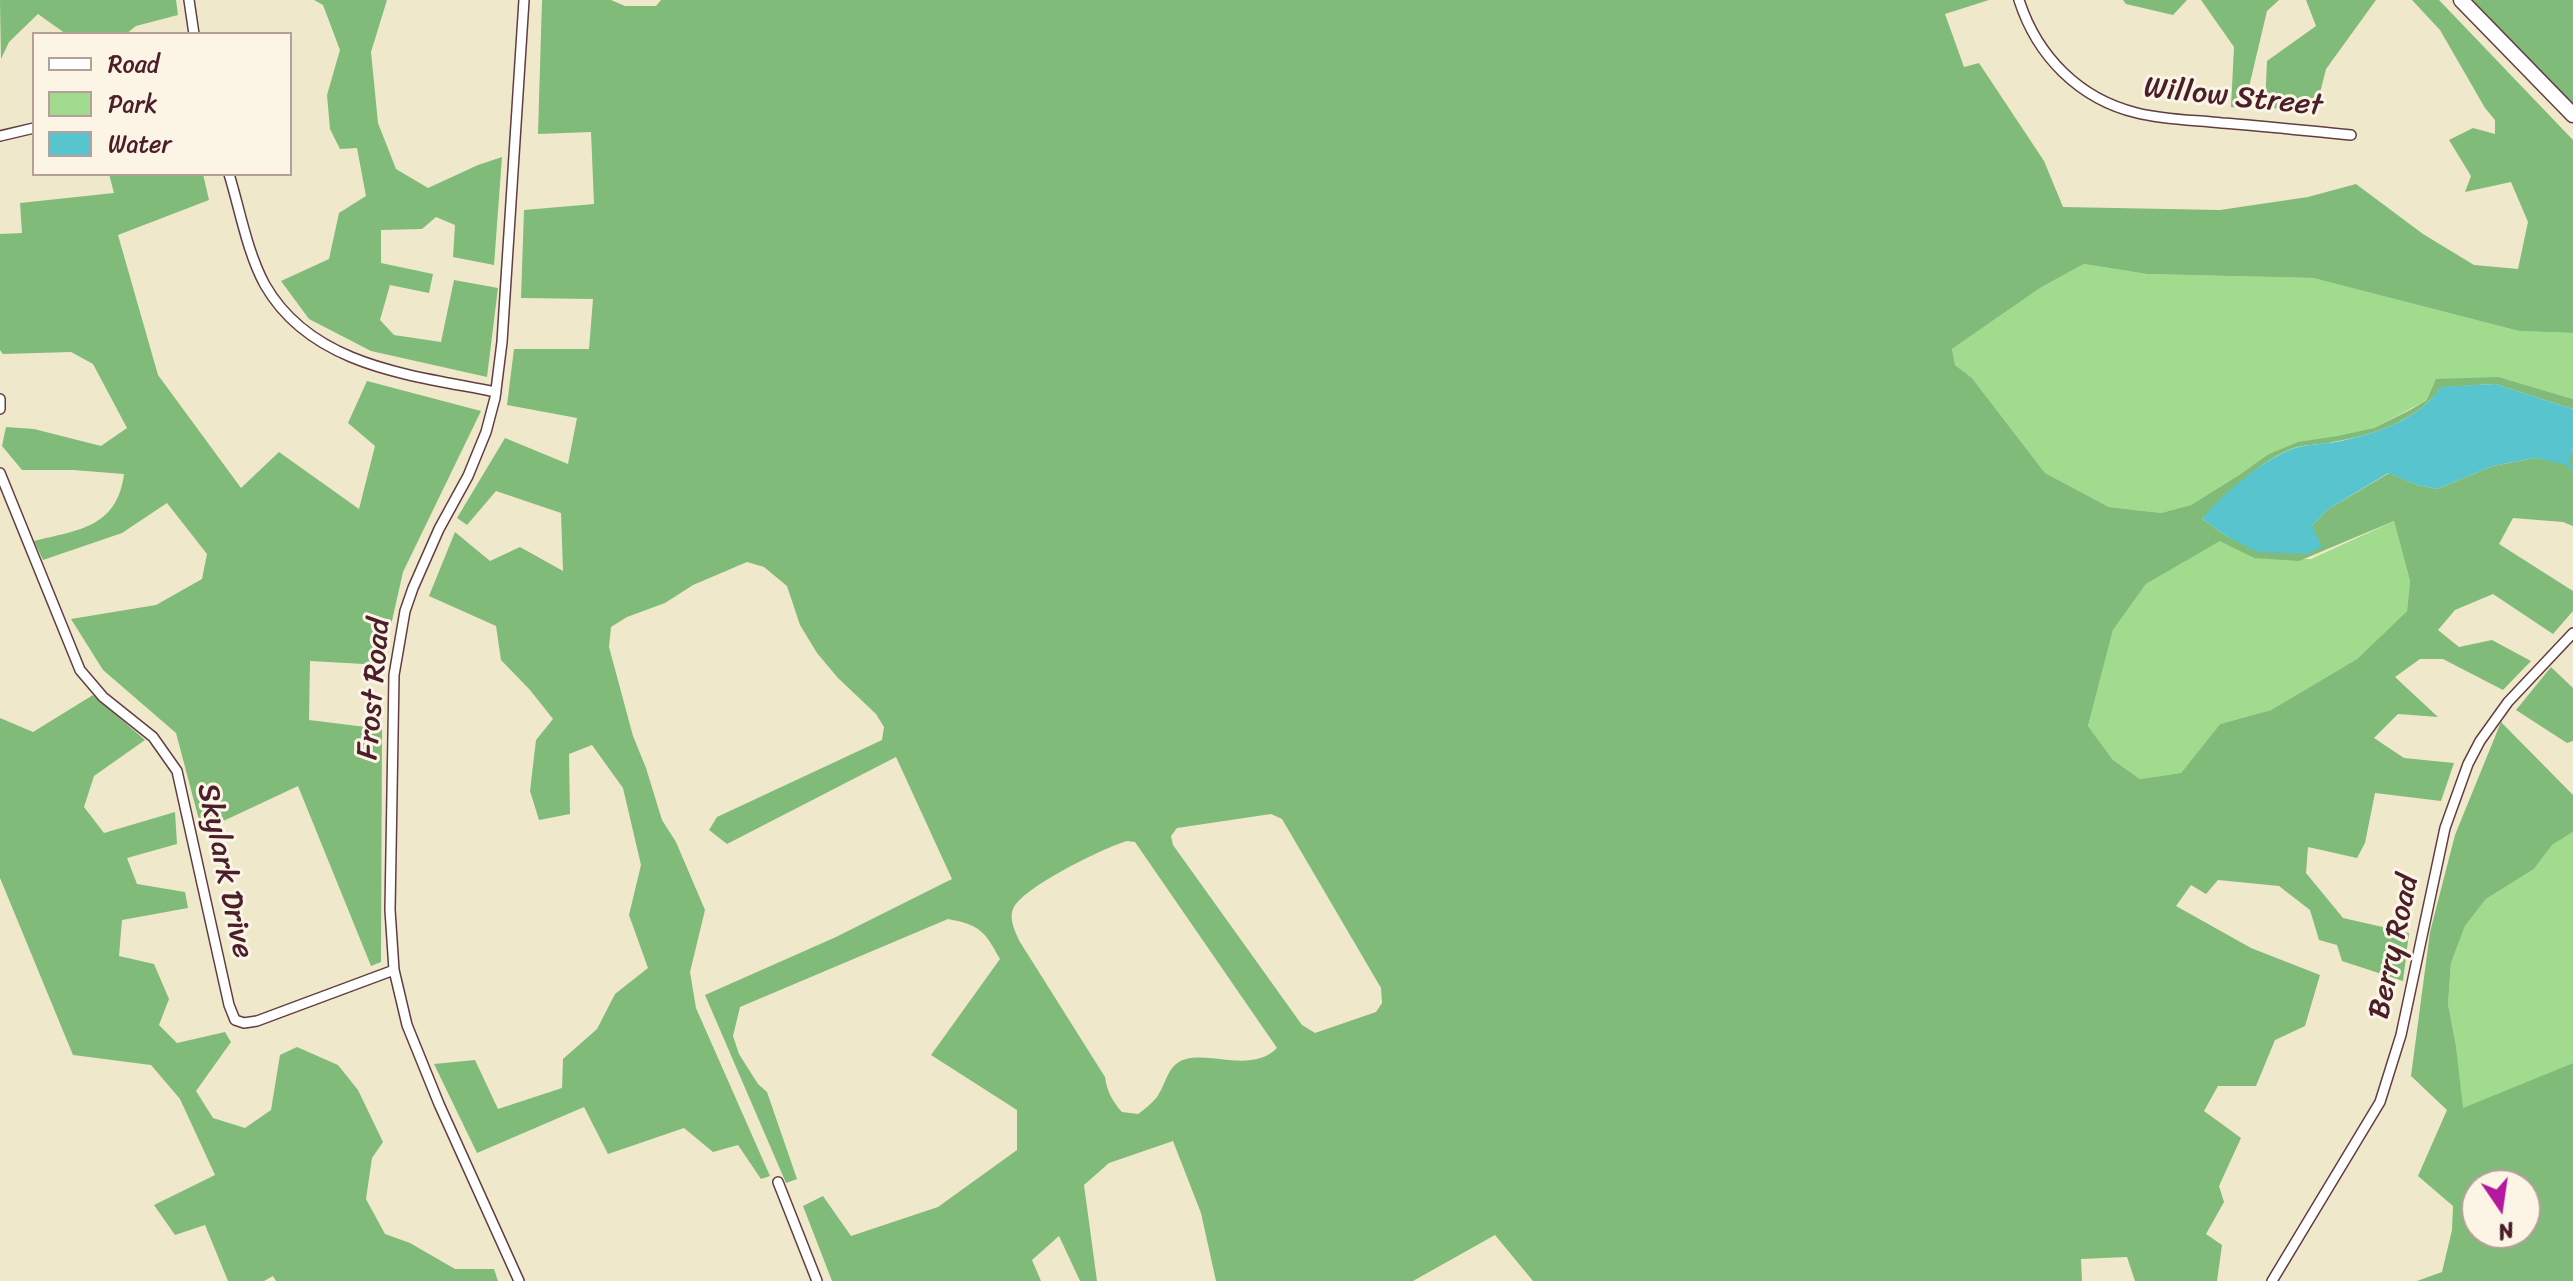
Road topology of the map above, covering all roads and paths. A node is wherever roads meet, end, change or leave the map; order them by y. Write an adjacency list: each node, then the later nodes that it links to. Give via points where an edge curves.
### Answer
1 (189, 0): 5 (street)
2 (524, 0): 11 (street, Frost Road)
3 (2019, 0): 8 (street, Willow Street, via 2051,60 2076,85 2107,103 2157,117)
4 (2461, 0): 6 (street)
5 (194, 32)
6 (2573, 115)
7 (32, 128): 9 (street)
8 (2351, 135)
9 (0, 136)
10 (230, 176): 11 (street, via 265,284 308,334 365,363)
11 (496, 392): 16 (street, Frost Road, via 478,454 423,563 400,634 394,675 391,823)
12 (0, 399): 13 (street)
13 (0, 409)
14 (0, 473): 16 (street, Skylark Drive, via 80,670 103,697 153,737 177,771 235,1020 257,1021)
15 (2573, 633): 20 (street, Berry Road, via 2508,702 2468,764 2445,828 2401,1035 2380,1102)
16 (394, 970): 18 (street, Frost Road, via 407,1025)
17 (778, 1182): 19 (street)
18 (519, 1281)
19 (817, 1281)
20 (2272, 1281)

